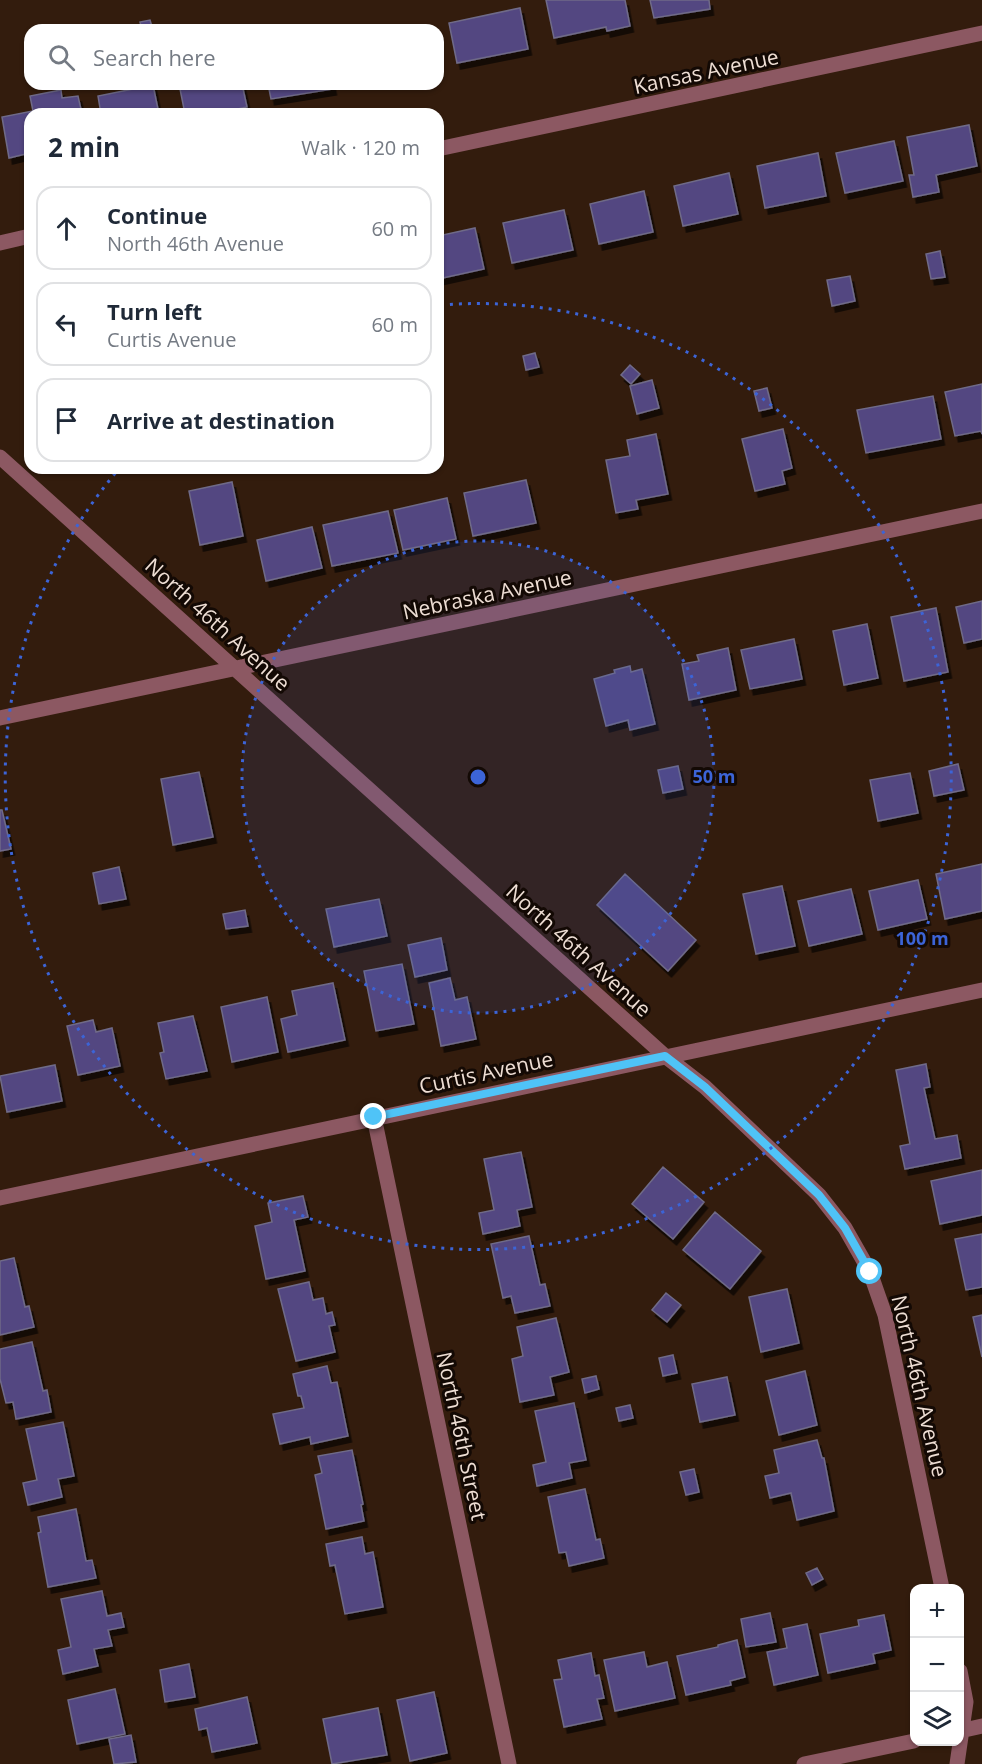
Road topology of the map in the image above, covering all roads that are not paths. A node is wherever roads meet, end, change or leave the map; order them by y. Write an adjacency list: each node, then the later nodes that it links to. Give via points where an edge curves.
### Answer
1 (982, 33): 2 (street, Kansas Avenue)
2 (444, 148)
3 (24, 237): 4 (street)
4 (0, 243)
5 (0, 457): 7 (street, North 46th Avenue)
6 (982, 511): 7 (street, Nebraska Avenue)
7 (236, 668): 8 (street, Nebraska Avenue); 10 (street, North 46th Avenue)
8 (0, 718)
9 (982, 990): 10 (street, Curtis Avenue)
10 (665, 1056): 11 (street, Curtis Avenue); 13 (street, North 46th Avenue, via 705,1087 819,1195 845,1228 870,1272 885,1314)
11 (374, 1117): 12 (street, Curtis Avenue); 20 (street, North 46th Street)
12 (0, 1198)
13 (941, 1584)
14 (964, 1692): 15 (street)
15 (964, 1714)
16 (982, 1726): 17 (street)
17 (964, 1730)
18 (910, 1742): 21 (street)
19 (959, 1746): 22 (street)
20 (509, 1764)
21 (804, 1764)
22 (957, 1764)

